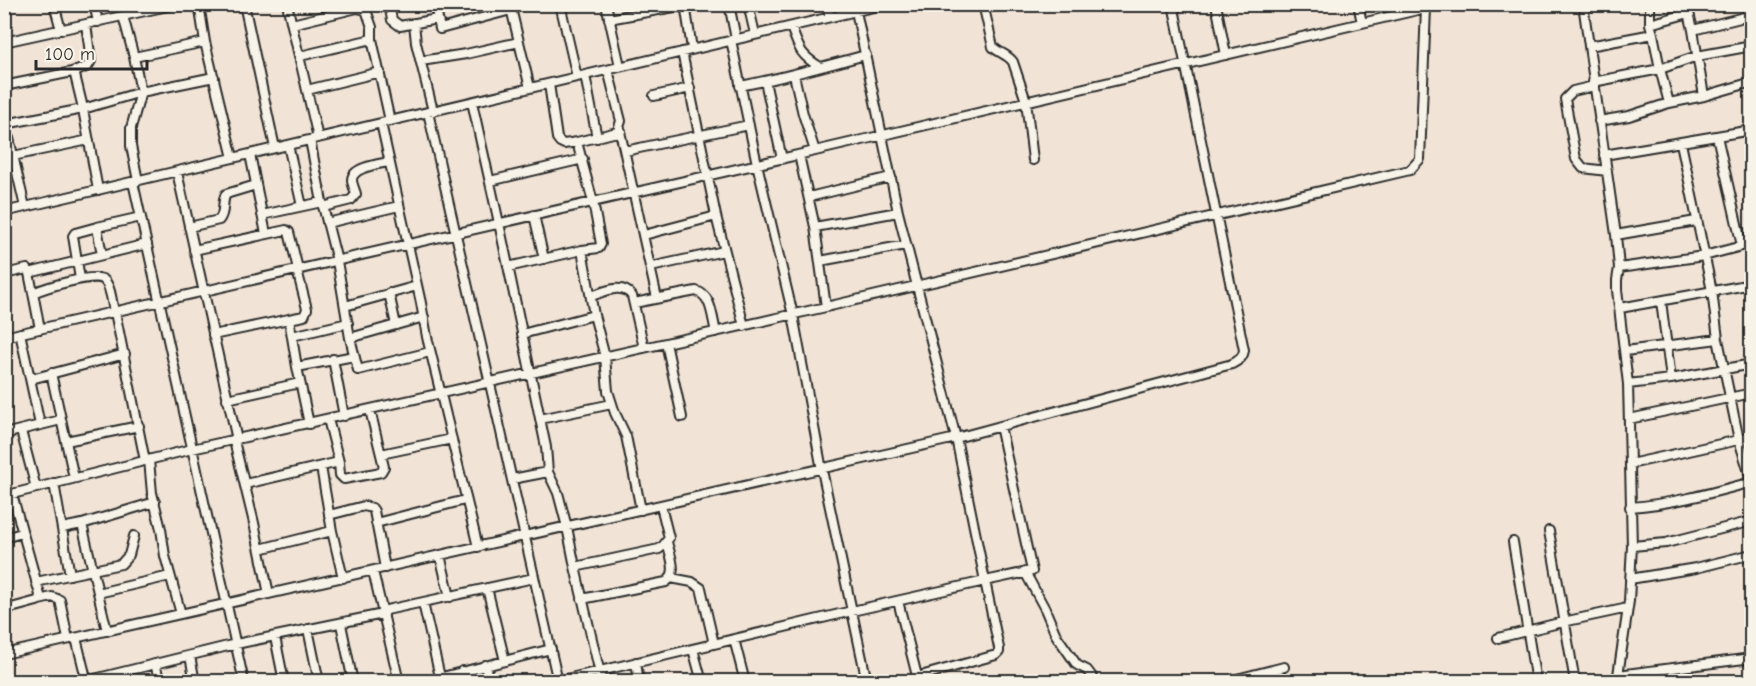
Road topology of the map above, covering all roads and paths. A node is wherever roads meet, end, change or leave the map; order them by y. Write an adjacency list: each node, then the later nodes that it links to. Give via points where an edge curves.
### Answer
1 (54, 4): 39 (street)
2 (94, 4): 32 (street)
3 (177, 4): 28 (street)
4 (199, 4): 46 (street)
5 (244, 4): 102 (street)
6 (287, 4): 36 (street)
7 (389, 4): 33 (street, via 394,23)
8 (435, 4): 30 (street)
9 (560, 4): 68 (street)
10 (606, 4): 31 (street)
11 (729, 4): 44 (street)
12 (748, 4): 41 (street)
13 (827, 4): 29 (street)
14 (885, 4): 22 (street)
15 (983, 4): 82 (street, via 993,47 1011,58)
16 (1173, 4): 58 (street)
17 (1216, 4): 53 (street)
18 (1358, 4): 34 (street)
19 (1583, 4): 48 (street)
20 (1650, 4): 37 (street)
21 (685, 5): 31 (street); 50 (street)
22 (871, 6): 26 (street)
23 (1427, 6): 34 (street); 135 (street, via 1420,159 1416,165 1410,170)
24 (510, 7): 30 (street, via 442,28); 47 (street)
25 (1688, 9): 37 (street); 40 (street)
26 (856, 11): 29 (street); 52 (street)
27 (1752, 15): 40 (street)
28 (123, 16): 32 (street); 56 (street)
29 (830, 17): 38 (street)
30 (437, 19): 33 (street)
31 (609, 19): 59 (street)
32 (98, 22): 35 (street)
33 (414, 23): 57 (street)
34 (1362, 23): 53 (street)
35 (86, 24): 39 (street); 63 (street, via 91,61)
36 (292, 24): 43 (street, via 362,8 372,27); 54 (street)
37 (1650, 24): 42 (street)
38 (791, 27): 41 (street); 60 (street, via 802,54)
39 (61, 30): 45 (street)
40 (1693, 30): 55 (street)
41 (755, 34): 44 (street)
42 (1653, 34): 48 (street); 61 (street)
43 (372, 39): 54 (street); 64 (street)
44 (733, 40): 50 (street); 74 (street)
45 (4, 42)
46 (205, 42): 56 (street); 67 (street)
47 (519, 42): 57 (street); 75 (street)
48 (1589, 46): 72 (street)
49 (1752, 46): 55 (street)
50 (692, 49): 51 (street)
51 (682, 52): 59 (street); 76 (street)
52 (866, 55): 60 (street); 94 (street)
53 (1226, 55): 58 (street)
54 (300, 56): 77 (street)
55 (1697, 56): 61 (street); 80 (street)
56 (134, 57): 78 (street)
57 (422, 61): 85 (street)
58 (1184, 65): 82 (street); 135 (street)
59 (620, 66): 62 (street)
60 (820, 67): 66 (street)
61 (1660, 69): 72 (street); 83 (street)
62 (608, 70): 65 (street); 92 (street)
63 (74, 71): 73 (street); 84 (street)
64 (380, 72): 77 (street); 86 (street)
65 (585, 75): 68 (street); 96 (street)
66 (794, 75): 69 (street); 104 (street)
67 (214, 77): 78 (street); 109 (street)
68 (576, 77): 71 (street)
69 (765, 81): 74 (street); 111 (street)
70 (1752, 82): 80 (street)
71 (549, 84): 75 (street); 99 (street, via 557,138 564,144)
72 (1594, 84): 87 (street); 115 (street, via 1573,91 1565,99 1576,159 1583,168)
73 (4, 86)
74 (740, 86): 90 (street)
75 (530, 88): 81 (street)
76 (690, 88): 79 (street); 93 (street)
77 (307, 90): 97 (street)
78 (141, 92): 84 (street); 120 (street, via 131,129)
79 (654, 96)
80 (1704, 96): 83 (street)
81 (472, 102): 85 (street); 119 (street)
82 (1026, 102): 94 (street); 112 (street)
83 (1669, 103): 87 (street)
84 (83, 108): 88 (street); 98 (street)
85 (431, 112): 86 (street); 143 (street)
86 (390, 121): 89 (street)
87 (1599, 121): 107 (street)
88 (5, 122): 108 (street)
89 (381, 123): 97 (street); 113 (street)
90 (749, 125): 93 (street); 114 (street)
91 (1752, 130): 95 (street)
92 (621, 132): 96 (street); 103 (street)
93 (700, 135): 103 (street); 117 (street)
94 (882, 135): 104 (street); 118 (street)
95 (1717, 136): 100 (street); 151 (street)
96 (597, 138): 99 (street)
97 (314, 139): 101 (street); 126 (street)
98 (88, 140): 108 (street); 122 (street)
99 (577, 142): 110 (street)
100 (1681, 143): 107 (street); 137 (street)
101 (288, 145): 102 (street); 127 (street)
102 (275, 148): 105 (street)
103 (625, 151): 123 (street)
104 (815, 151): 106 (street)
105 (250, 154): 109 (street); 121 (street)
106 (799, 155): 111 (street); 124 (street)
107 (1604, 155): 115 (street)
108 (13, 156): 129 (street)
109 (233, 158): 116 (street)
110 (583, 159): 119 (street); 125 (street)
111 (782, 159): 114 (street)
112 (1033, 160)
113 (390, 162): 126 (street, via 354,173 356,194 351,200); 128 (street)
114 (758, 164): 117 (street); 186 (street)
115 (1606, 171): 146 (street)
116 (177, 172): 120 (street); 141 (street)
117 (708, 175): 123 (street); 134 (street)
118 (891, 177): 124 (street); 131 (street)
119 (490, 181): 138 (street)
120 (136, 182): 122 (street); 136 (street)
121 (256, 185): 132 (street); 141 (street, via 226,194 219,220)
122 (98, 190): 129 (street)
123 (635, 192): 125 (street); 145 (street)
124 (809, 197): 142 (street)
125 (593, 202): 133 (street); 153 (street, via 601,244 595,250)
126 (323, 205): 127 (street); 139 (street)
127 (302, 206): 132 (street)
128 (399, 206): 139 (street); 148 (street)
129 (25, 207): 130 (street)
130 (4, 212)
131 (898, 212): 142 (street); 150 (street)
132 (262, 215): 144 (street)
133 (534, 215): 138 (street); 157 (street)
134 (716, 216): 145 (street); 154 (street)
135 (1216, 216): 169 (street); 235 (street, via 1245,350 1242,358 1232,364)
136 (141, 217): 140 (street); 147 (street)
137 (1696, 221): 146 (street); 156 (street)
138 (499, 223): 143 (street); 161 (street)
139 (327, 224): 159 (street)
140 (98, 227): 155 (street); 158 (street, via 75,233)
141 (189, 227): 152 (street)
142 (815, 227): 160 (street)
143 (456, 233): 148 (street); 217 (street)
144 (266, 234): 152 (street); 164 (street, via 289,232)
145 (644, 234): 162 (street)
146 (1616, 235): 163 (street)
147 (147, 244): 155 (street); 177 (street)
148 (408, 244): 159 (street); 170 (street)
149 (1752, 244): 151 (street)
150 (906, 245): 160 (street); 169 (street)
151 (1742, 246): 156 (street)
152 (194, 250): 171 (street)
153 (582, 250): 157 (street); 175 (street)
154 (724, 251): 162 (street); 191 (street)
155 (102, 255): 158 (street)
156 (1704, 256): 163 (street); 172 (street)
157 (544, 259): 161 (street)
158 (76, 261): 165 (street); 167 (street)
159 (337, 261): 164 (street); 181 (street)
160 (820, 261): 182 (street)
161 (508, 267): 195 (street)
162 (651, 267): 176 (street)
163 (1619, 268): 183 (street)
164 (297, 270): 171 (street); 188 (street, via 307,309 304,316)
165 (28, 273): 166 (street, via 27,269); 173 (street)
166 (5, 274)
167 (80, 279): 173 (street); 184 (street, via 103,279)
168 (1750, 284): 172 (street); 179 (street)
169 (917, 285): 182 (street); 239 (street)
170 (417, 286): 174 (street); 187 (street)
171 (203, 291): 177 (street); 196 (street)
172 (1712, 291): 178 (street); 200 (street)
173 (33, 293): 192 (street)
174 (389, 293): 181 (street); 190 (street)
175 (591, 296): 180 (street, via 619,288 629,291); 185 (street)
176 (657, 298): 180 (street); 193 (street, via 700,292 708,300)
177 (160, 301): 184 (street); 244 (street)
178 (1661, 301): 183 (street); 202 (street)
179 (1752, 301)
180 (634, 303): 203 (street)
181 (345, 306): 189 (street)
182 (826, 307): 186 (street)
183 (1620, 308): 204 (street)
184 (114, 312): 192 (street); 206 (street)
185 (594, 315): 195 (street); 208 (street)
186 (793, 315): 191 (street); 250 (street)
187 (424, 317): 190 (street); 205 (street)
188 (289, 319): 196 (street); 197 (street)
189 (348, 323): 197 (street); 199 (street)
190 (396, 325): 199 (street)
191 (744, 326): 193 (street)
192 (40, 329): 194 (street)
193 (716, 332): 201 (street)
194 (20, 333): 198 (street); 214 (street)
195 (522, 334): 215 (street)
196 (213, 335): 223 (street)
197 (292, 336): 211 (street)
198 (4, 337)
199 (350, 338): 207 (street)
200 (1718, 339): 202 (street); 212 (street)
201 (666, 343): 203 (street); 227 (street)
202 (1666, 345): 204 (street); 216 (street)
203 (644, 348): 208 (street)
204 (1625, 351): 219 (street)
205 (430, 352): 207 (street, via 358,370); 221 (street)
206 (125, 354): 213 (street); 234 (street)
207 (354, 356): 209 (street)
208 (605, 357): 215 (street); 224 (street)
209 (333, 359): 211 (street); 226 (street)
210 (1752, 364): 212 (street)
211 (297, 367): 218 (street)
212 (1724, 368): 216 (street); 222 (street)
213 (51, 373): 214 (street, via 35,378); 231 (street)
214 (29, 374): 233 (street)
215 (530, 374): 217 (street); 229 (street)
216 (1671, 379): 219 (street)
217 (490, 382): 221 (street); 253 (street)
218 (300, 383): 223 (street); 232 (street)
219 (1628, 384): 230 (street)
220 (1752, 393): 222 (street)
221 (441, 394): 225 (street); 240 (street)
222 (1731, 397): 230 (street); 242 (street)
223 (227, 399): 241 (street)
224 (612, 404): 229 (street); 263 (street, via 626,436)
225 (370, 410): 226 (street); 245 (street)
226 (344, 416): 228 (street)
227 (682, 417)
228 (328, 419): 232 (street); 247 (street)
229 (540, 419): 251 (street)
230 (1629, 419): 248 (street)
231 (61, 420): 233 (street); 243 (street)
232 (309, 424): 241 (street)
233 (40, 425): 236 (street)
234 (139, 426): 243 (street); 246 (street)
235 (1000, 426): 239 (street); 287 (street, via 1032,571)
236 (21, 431): 237 (street); 257 (street)
237 (4, 434)
238 (1752, 437): 242 (street)
239 (956, 438): 250 (street); 294 (street)
240 (452, 439): 245 (street); 259 (street)
241 (235, 440): 244 (street); 256 (street)
242 (1739, 440): 248 (street); 254 (street)
243 (66, 441): 252 (street)
244 (192, 449): 246 (street); 304 (street)
245 (381, 454): 247 (street, via 381,472 345,479 340,475)
246 (147, 460): 252 (street); 260 (street)
247 (339, 462): 249 (street)
248 (1630, 464): 262 (street)
249 (321, 467): 256 (street); 264 (street)
250 (822, 470): 261 (street); 307 (street)
251 (548, 472): 253 (street); 268 (street)
252 (74, 478): 255 (street)
253 (512, 479): 274 (street)
254 (1752, 482): 262 (street, via 1656,505)
255 (54, 483): 257 (street); 269 (street)
256 (245, 484): 280 (street)
257 (36, 488): 258 (street)
258 (8, 495): 272 (street)
259 (465, 500): 266 (street); 279 (street)
260 (155, 502): 267 (street); 289 (street)
261 (661, 506): 263 (street); 276 (street)
262 (1630, 507): 278 (street)
263 (641, 510): 268 (street)
264 (329, 515): 266 (street, via 369,506); 270 (street)
265 (1752, 521): 278 (street, via 1666,543)
266 (376, 523): 284 (street)
267 (82, 524): 269 (street); 285 (street)
268 (567, 527): 274 (street); 283 (street)
269 (62, 528): 288 (street)
270 (332, 531): 280 (street); 290 (street)
271 (1549, 531): 310 (street)
272 (22, 533): 275 (street); 295 (street)
273 (134, 536): 285 (street, via 125,561)
274 (525, 536): 279 (street); 291 (street)
275 (4, 538)
276 (667, 542): 283 (street, via 659,549); 292 (street)
277 (1513, 542): 314 (street)
278 (1632, 546): 293 (street)
279 (478, 547): 282 (street)
280 (260, 549): 298 (street)
281 (1752, 554): 293 (street)
282 (440, 555): 284 (street); 299 (street)
283 (575, 567): 300 (street)
284 (385, 568): 286 (street)
285 (92, 571): 288 (street); 297 (street)
286 (373, 571): 290 (street); 308 (street)
287 (1025, 573): 294 (street); 355 (street, via 1056,635 1077,665)
288 (70, 575): 295 (street)
289 (170, 576): 297 (street); 309 (street)
290 (343, 578): 298 (street)
291 (534, 578): 296 (street); 322 (street)
292 (671, 578): 300 (street); 320 (street, via 701,588)
293 (1630, 579): 305 (street)
294 (985, 581): 302 (street); 336 (street, via 999,652)
295 (36, 582): 301 (street)
296 (487, 588): 299 (street); 326 (street)
297 (98, 593): 313 (street)
298 (268, 594): 304 (street)
299 (450, 597): 303 (street)
300 (582, 599): 331 (street)
301 (39, 600): 306 (street); 316 (street, via 60,600)
302 (898, 601): 307 (street); 336 (street)
303 (423, 603): 308 (street); 334 (street)
304 (227, 604): 309 (street); 319 (street)
305 (1628, 608): 310 (street); 335 (street)
306 (4, 610)
307 (852, 611): 318 (street); 354 (street)
308 (383, 613): 311 (street); 345 (street)
309 (181, 614): 313 (street)
310 (1563, 622): 314 (street); 358 (street)
311 (340, 624): 312 (street); 344 (street)
312 (308, 629): 315 (street); 343 (street)
313 (107, 631): 316 (street)
314 (1527, 631): 317 (street); 357 (street)
315 (275, 637): 319 (street); 342 (street)
316 (72, 638): 323 (street); 337 (street)
317 (1498, 638)
318 (734, 639): 320 (street); 353 (street)
319 (236, 644): 324 (street); 341 (street)
320 (714, 644): 321 (street)
321 (693, 648): 327 (street); 352 (street)
322 (550, 650): 326 (street); 349 (street)
323 (4, 654)
324 (190, 656): 328 (street); 340 (street)
325 (1752, 658): 335 (street)
326 (505, 661): 329 (street)
327 (636, 662): 331 (street); 351 (street)
328 (155, 664): 332 (street); 339 (street)
329 (485, 665): 333 (street); 348 (street)
330 (1284, 667): 356 (street)
331 (599, 670): 349 (street); 350 (street)
332 (131, 671): 337 (street); 338 (street)
333 (462, 671): 334 (street); 347 (street)
334 (440, 677): 346 (street)
335 (1618, 678)
336 (917, 679)
337 (85, 681)
338 (133, 681)
339 (160, 681)
340 (195, 681)
341 (244, 681)
342 (284, 681)
343 (320, 681)
344 (353, 681)
345 (399, 681)
346 (423, 681)
347 (463, 681)
348 (489, 681)
349 (558, 681)
350 (602, 681)
351 (639, 681)
352 (702, 681)
353 (745, 681)
354 (867, 681)
355 (1096, 681)
356 (1225, 681)
357 (1536, 681)
358 (1575, 681)

